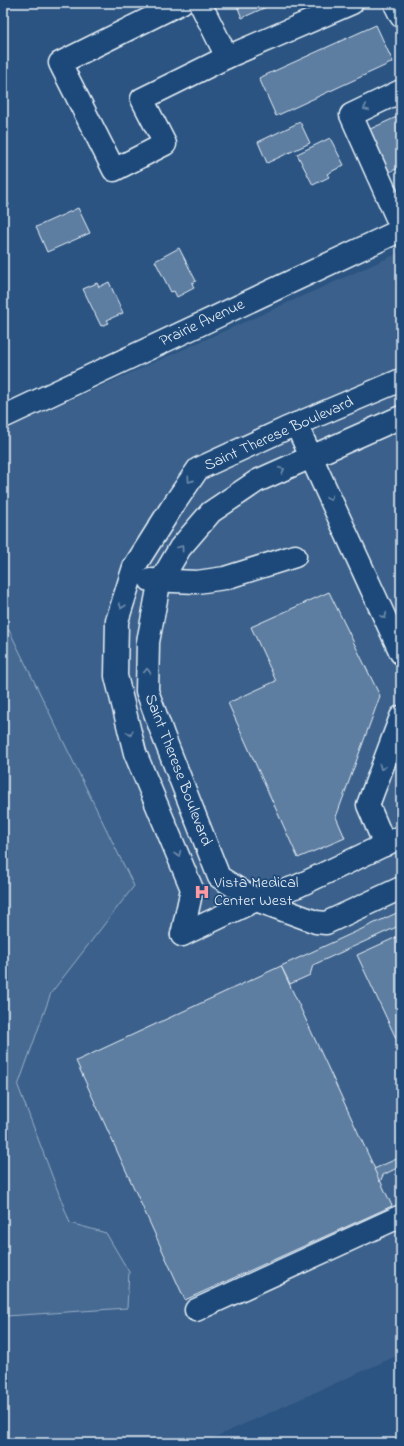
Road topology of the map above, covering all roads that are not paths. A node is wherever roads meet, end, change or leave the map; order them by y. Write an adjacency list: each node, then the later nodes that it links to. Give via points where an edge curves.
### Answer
1 (180, 3): 6 (street, via 60,63 114,170 165,144 142,99)
2 (200, 3): 6 (street)
3 (352, 3): 6 (street)
4 (401, 4): 5 (street, via 396,6)
5 (401, 16)
6 (227, 57)
7 (401, 91): 8 (street, one-way to 8, via 351,115)
8 (401, 229): 10 (street, Prairie Avenue)
9 (401, 380): 12 (street, Saint Therese Boulevard)
10 (3, 417)
11 (401, 417): 13 (street, Saint Therese Boulevard)
12 (296, 424): 13 (street); 15 (street, Saint Therese Boulevard, one-way to 15, via 198,469 134,567)
13 (311, 457): 16 (street, Saint Therese Boulevard, one-way to 13, via 180,548 211,512 257,481); 17 (street, one-way to 17)
14 (295, 556): 16 (street, via 225,578 198,582)
15 (130, 580): 16 (street); 21 (street, Saint Therese Boulevard, one-way to 21, via 117,621 116,676 136,753 192,889 182,934)
16 (161, 581): 21 (street, Saint Therese Boulevard, one-way to 16, via 219,876 147,691 148,642)
17 (401, 653)
18 (401, 717): 19 (street, one-way to 19, via 368,805)
19 (393, 841): 21 (street, via 298,886)
20 (401, 888): 21 (street, Saint Therese Boulevard, via 326,923 316,922)
21 (256, 900)
22 (401, 1216): 23 (street)
23 (196, 1310)

